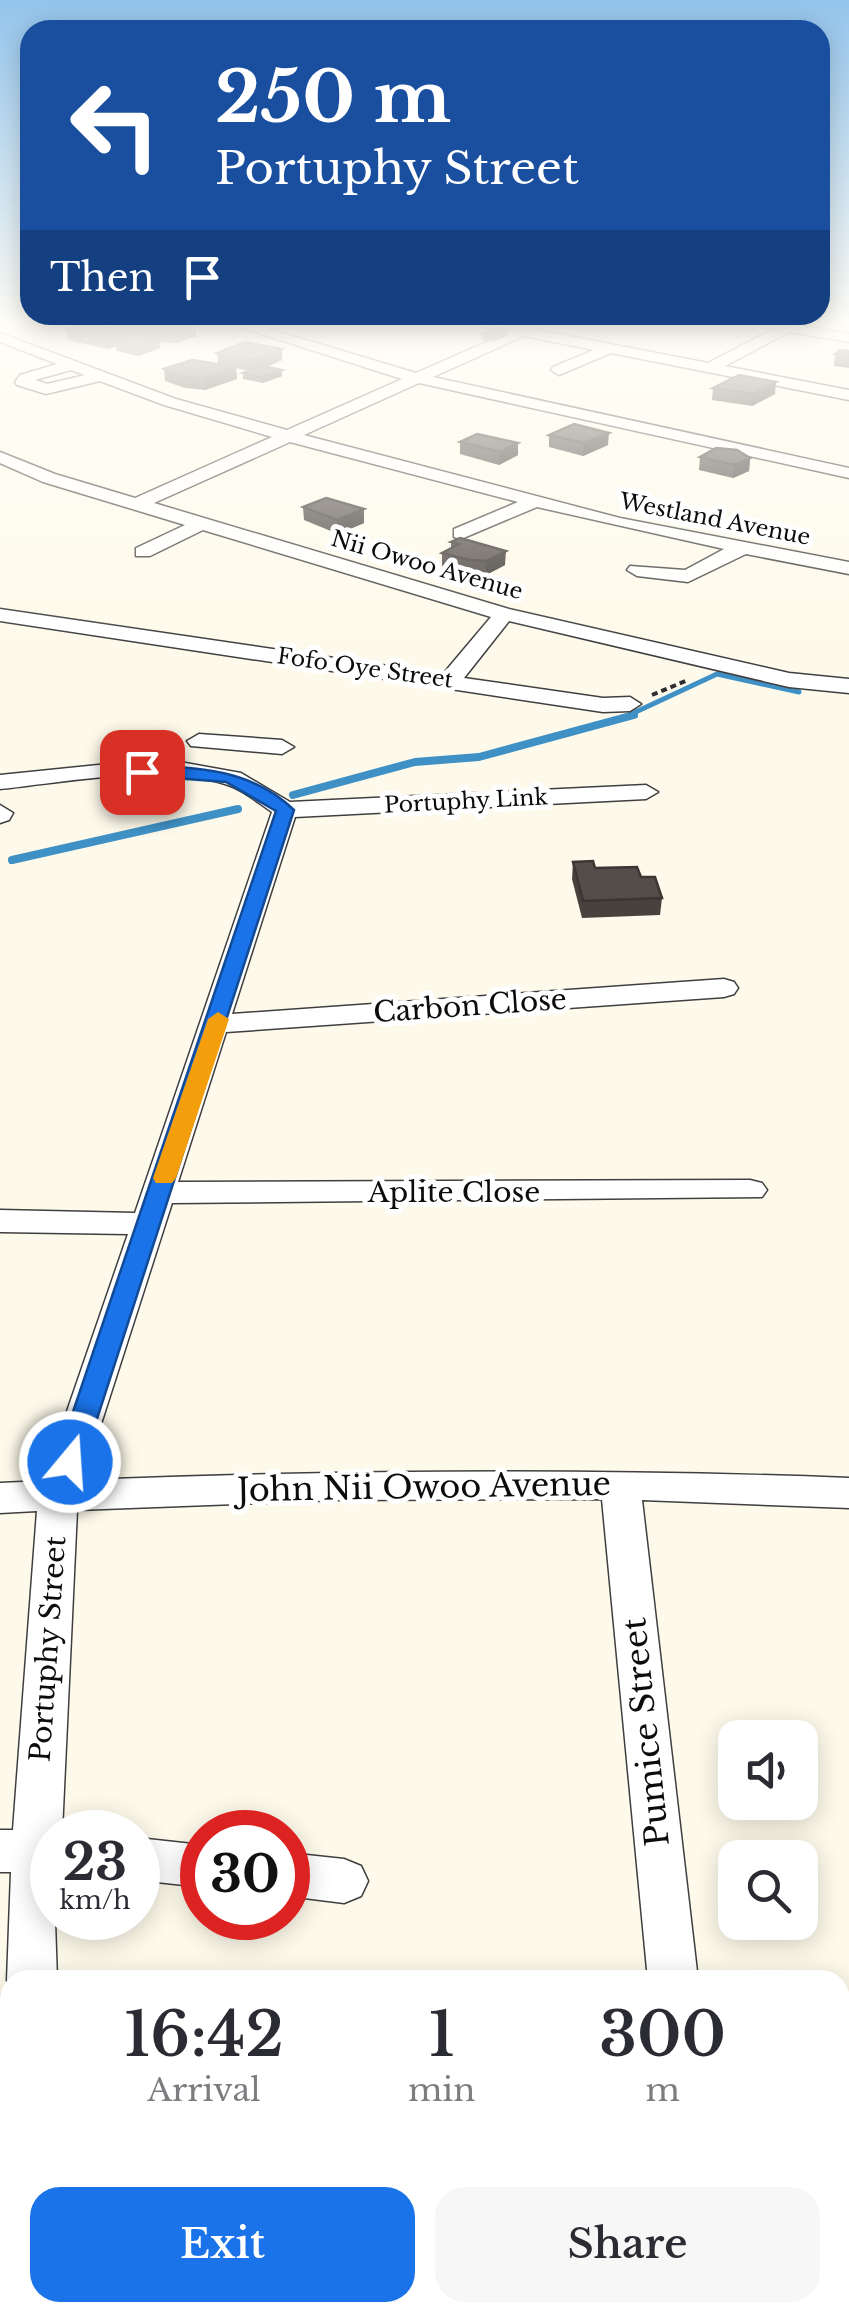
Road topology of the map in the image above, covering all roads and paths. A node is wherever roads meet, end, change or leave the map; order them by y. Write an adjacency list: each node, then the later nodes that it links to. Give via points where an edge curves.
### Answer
1 (246, 428): 4 (street, Westland Avenue)
2 (306, 428): 4 (street)
3 (645, 428): 7 (street)
4 (280, 440): 5 (street, via 239,438); 8 (street, Westland Avenue); 9 (street)
5 (200, 455)
6 (1, 458): 9 (street, Nii Owoo Avenue)
7 (849, 473)
8 (534, 502): 11 (street); 12 (street, Westland Avenue)
9 (137, 504): 10 (street, Nii Owoo Avenue)
10 (201, 524): 13 (street); 16 (street, Nii Owoo Avenue)
11 (462, 533)
12 (740, 549): 14 (street, Westland Avenue); 15 (street, via 688,576)
13 (143, 552)
14 (849, 568)
15 (637, 570)
16 (504, 614): 18 (street, Nii Owoo Avenue); 19 (street)
17 (0, 615): 19 (street, Fofo Oye Street)
18 (723, 664): 20 (street, Nii Owoo Avenue); 21 (path)
19 (450, 680): 21 (street, Fofo Oye Street)
20 (849, 686)
21 (630, 704)
22 (216, 716): 23 (street)
23 (200, 740): 24 (street); 25 (street)
24 (282, 747)
25 (180, 772): 26 (street); 28 (street, via 230,778)
26 (0, 782)
27 (646, 792): 28 (street, Portuphy Link)
28 (285, 810): 30 (street, Portuphy Street)
29 (724, 988): 30 (street, Carbon Close)
30 (217, 1024): 32 (street, Portuphy Street)
31 (750, 1190): 32 (street, Aplite Close)
32 (154, 1208): 33 (street, Aplite Close); 36 (street, Portuphy Street)
33 (0, 1221)
34 (620, 1484): 35 (street, John Nii Owoo Avenue); 36 (street, John Nii Owoo Avenue, via 338,1484); 42 (street, Pumice Street)
35 (849, 1493)
36 (58, 1496): 37 (street, John Nii Owoo Avenue); 38 (street, Portuphy Street)
37 (0, 1498)
38 (29, 1849): 41 (street, Portuphy Street)
39 (310, 1878): 40 (street)
40 (344, 1882)
41 (32, 1970)
42 (672, 1970)

